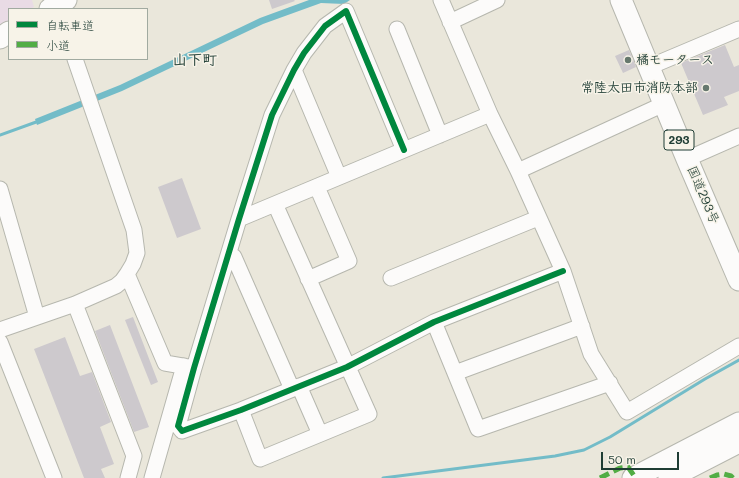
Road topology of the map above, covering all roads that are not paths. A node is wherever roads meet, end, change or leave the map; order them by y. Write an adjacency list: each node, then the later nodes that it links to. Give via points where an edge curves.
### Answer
1 (441, 0): 4 (street)
2 (497, 0): 4 (street)
3 (621, 0): 8 (highway, 国道293号 / 293)
4 (450, 22): 11 (street)
5 (397, 29): 12 (street)
6 (739, 29): 8 (street)
7 (74, 60): 26 (street, via 134,230 137,253)
8 (649, 67): 10 (highway, 国道293号 / 293)
9 (294, 70): 14 (street, via 325,26 346,10); 17 (street); 22 (street, via 272,115)
10 (664, 104): 15 (highway, 国道293号 / 293); 16 (street)
11 (490, 114): 12 (street); 16 (street)
12 (440, 135): 14 (street)
13 (739, 136): 15 (street)
14 (404, 150): 17 (street)
15 (687, 159): 25 (highway, 国道293号 / 293)
16 (518, 171): 21 (street)
17 (339, 177): 18 (street)
18 (317, 187): 20 (street); 28 (street, via 349,261)
19 (0, 189): 30 (street)
20 (275, 204): 22 (street); 28 (street)
21 (538, 218): 24 (street); 27 (street)
22 (239, 219): 23 (street)
23 (228, 257): 36 (street); 40 (street, via 234,257)
24 (563, 271): 31 (street); 32 (street)
25 (738, 273)
26 (127, 274): 29 (street, via 116,286); 36 (street, via 165,363)
27 (392, 278)
28 (308, 279): 37 (street)
29 (75, 304): 30 (street); 46 (street, via 134,456)
30 (36, 317): 33 (street)
31 (434, 322): 37 (street); 38 (street)
32 (582, 326): 38 (street); 39 (street, via 591,354)
33 (0, 330)
34 (0, 342): 45 (street)
35 (739, 346): 39 (street, via 627,412)
36 (189, 367): 41 (street, via 178,426 182,431); 47 (street)
37 (347, 367): 40 (street); 43 (street, via 369,414)
38 (455, 373): 39 (street, via 478,430)
39 (610, 383)
40 (295, 387): 41 (street); 43 (street)
41 (241, 410): 43 (street, via 260,459)
42 (739, 423): 48 (highway)
43 (320, 434)
44 (739, 442): 49 (highway)
45 (54, 478)
46 (128, 478)
47 (152, 478)
48 (633, 478)
49 (669, 478)

